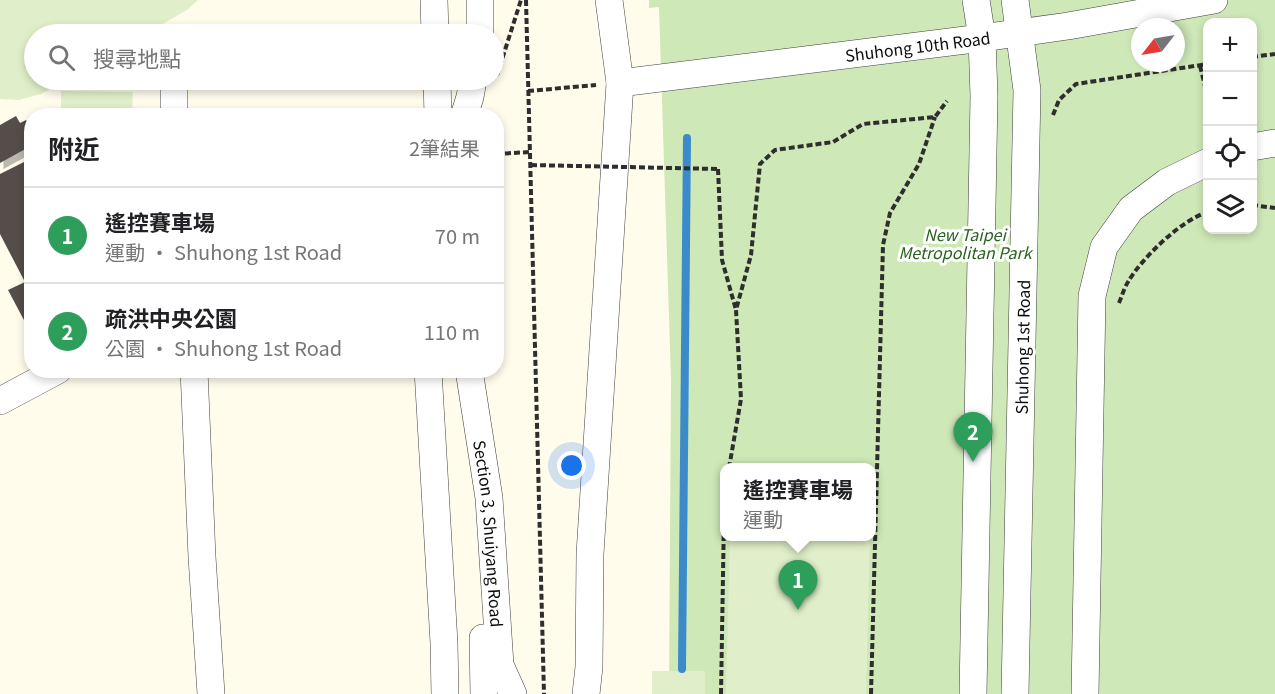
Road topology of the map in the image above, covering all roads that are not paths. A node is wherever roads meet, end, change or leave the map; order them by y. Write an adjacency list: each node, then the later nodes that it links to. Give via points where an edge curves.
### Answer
1 (434, 0): 7 (street)
2 (480, 0): 8 (street)
3 (609, 0): 11 (street)
4 (976, 0): 10 (street)
5 (1015, 0): 9 (street, Shuhong 1st Road)
6 (1214, 0): 9 (street, Shuhong 10th Road)
7 (435, 24)
8 (480, 24)
9 (1019, 33): 10 (street, Shuhong 10th Road); 33 (street, Shuhong 1st Road, via 1027,90)
10 (982, 38): 11 (street, Shuhong 10th Road); 32 (street)
11 (608, 84): 31 (street)
12 (174, 90): 15 (street)
13 (437, 90): 16 (street)
14 (477, 90): 17 (street)
15 (174, 108)
16 (438, 108)
17 (467, 108)
18 (1275, 143): 19 (street)
19 (1257, 146)
20 (1203, 164): 34 (street, via 1167,182 1131,209 1104,247 1092,296)
21 (43, 378): 25 (street)
22 (194, 378): 27 (street)
23 (428, 378): 28 (street)
24 (470, 378): 26 (street, Section 3, Shuiyang Road, via 489,498)
25 (0, 401)
26 (496, 594): 29 (street, via 483,629); 30 (street, Section 3, Shuiyang Road, via 500,665)
27 (211, 694)
28 (445, 694)
29 (484, 694)
30 (513, 694)
31 (586, 694)
32 (973, 694)
33 (1016, 694)
34 (1085, 694)

